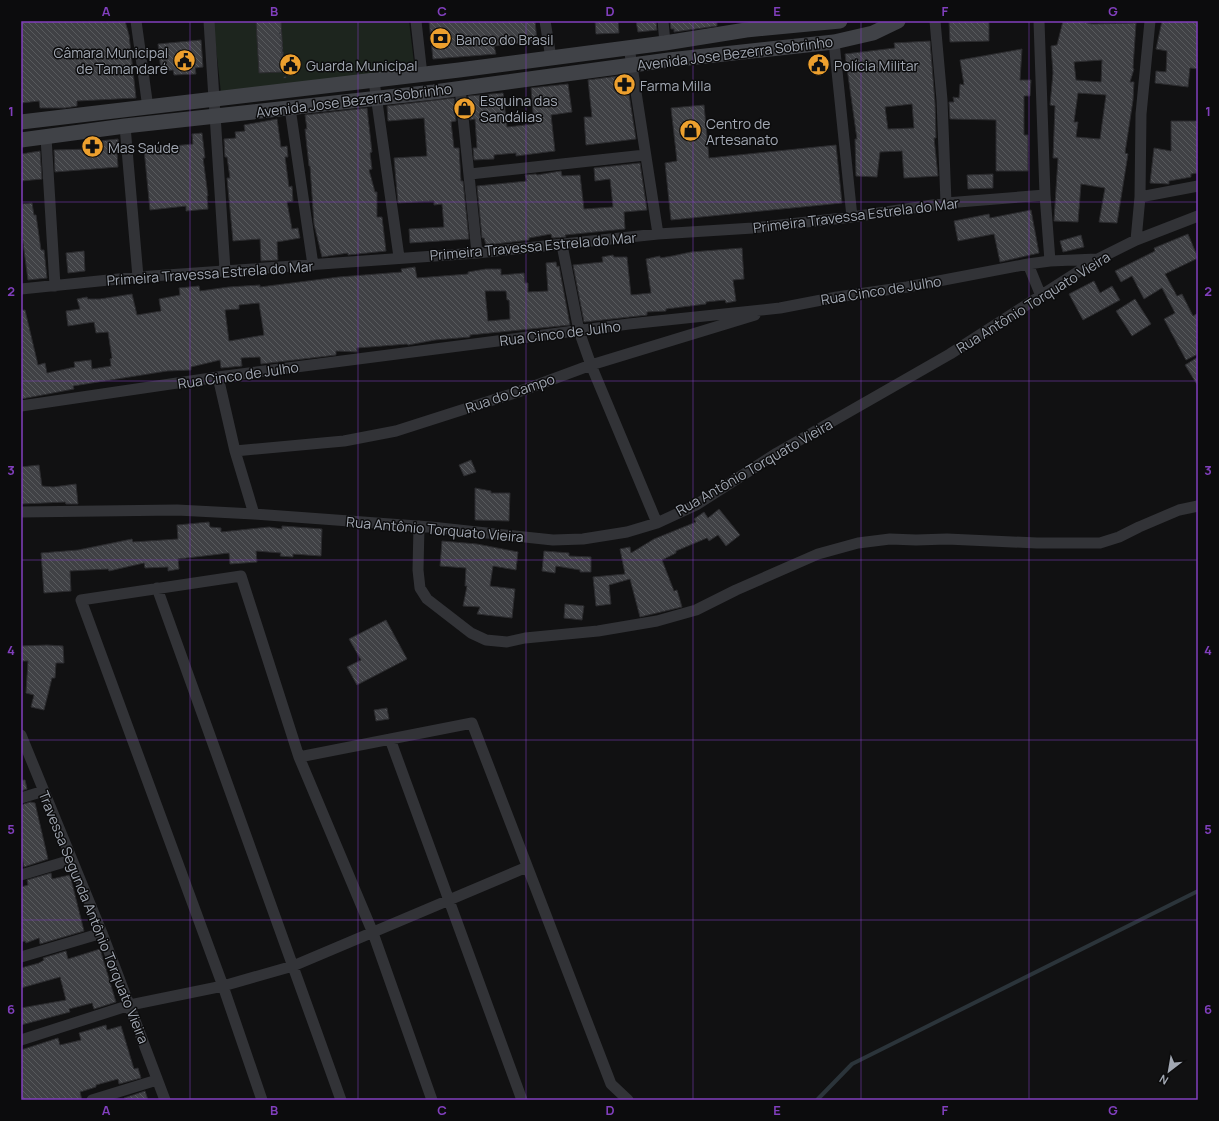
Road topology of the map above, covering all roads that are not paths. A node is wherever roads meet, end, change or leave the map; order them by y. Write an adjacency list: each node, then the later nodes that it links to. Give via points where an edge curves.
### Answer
1 (136, 21): 22 (street)
2 (209, 21): 21 (street)
3 (416, 21): 17 (street)
4 (545, 21): 15 (street)
5 (664, 21): 13 (street)
6 (840, 21): 11 (main road, Avenida Jose Bezerra Sobrinho); 12 (main road)
7 (898, 21): 12 (main road, Avenida Jose Bezerra Sobrinho, via 873,33)
8 (935, 21): 34 (street, via 942,100)
9 (1039, 21): 32 (street)
10 (1150, 21): 33 (street, via 1141,114)
11 (747, 25): 13 (main road, Avenida Jose Bezerra Sobrinho)
12 (834, 42): 16 (main road, Avenida Jose Bezerra Sobrinho); 36 (street)
13 (665, 43): 14 (main road, Avenida Jose Bezerra Sobrinho)
14 (629, 47): 15 (main road, Avenida Jose Bezerra Sobrinho); 16 (street)
15 (551, 58): 17 (main road, Avenida Jose Bezerra Sobrinho)
16 (632, 66): 19 (main road, Avenida Jose Bezerra Sobrinho); 29 (street)
17 (422, 74): 18 (main road, Avenida Jose Bezerra Sobrinho)
18 (374, 81): 20 (street); 21 (main road, Avenida Jose Bezerra Sobrinho)
19 (460, 88): 20 (main road, Avenida Jose Bezerra Sobrinho); 30 (street)
20 (376, 98): 23 (main road, Avenida Jose Bezerra Sobrinho); 41 (street)
21 (214, 100): 22 (main road, Avenida Jose Bezerra Sobrinho); 24 (street)
22 (148, 108): 25 (main road, Avenida Jose Bezerra Sobrinho)
23 (290, 108): 24 (main road, Avenida Jose Bezerra Sobrinho); 45 (street)
24 (214, 116): 26 (main road, Avenida Jose Bezerra Sobrinho); 46 (street)
25 (21, 122)
26 (125, 126): 27 (main road, Avenida Jose Bezerra Sobrinho); 47 (street)
27 (46, 137): 28 (main road, Avenida Jose Bezerra Sobrinho); 48 (street)
28 (21, 140)
29 (646, 155): 30 (street); 37 (street)
30 (470, 174): 40 (street)
31 (1198, 186): 33 (street)
32 (1045, 194): 34 (street, Primeira Travessa Estrela do Mar); 43 (street)
33 (1140, 197): 38 (street)
34 (946, 203): 36 (street, Primeira Travessa Estrela do Mar)
35 (1198, 216): 38 (street, Rua Antônio Torquato Vieira)
36 (852, 217): 37 (street, Primeira Travessa Estrela do Mar, via 753,228)
37 (658, 234): 39 (street, Primeira Travessa Estrela do Mar)
38 (1136, 240): 42 (street, Rua Antônio Torquato Vieira)
39 (562, 245): 40 (street, Primeira Travessa Estrela do Mar); 52 (street)
40 (478, 253): 41 (street, Primeira Travessa Estrela do Mar)
41 (399, 257): 45 (street, Primeira Travessa Estrela do Mar)
42 (1098, 259): 43 (street, Rua Cinco de Julho); 50 (street, Rua Antônio Torquato Vieira)
43 (1050, 261): 44 (street, Rua Cinco de Julho)
44 (1028, 264): 50 (street); 51 (street, Rua Cinco de Julho)
45 (313, 265): 46 (street, Primeira Travessa Estrela do Mar)
46 (225, 270): 47 (street, Primeira Travessa Estrela do Mar)
47 (138, 277): 48 (street, Primeira Travessa Estrela do Mar)
48 (56, 286): 49 (street, Primeira Travessa Estrela do Mar)
49 (21, 289)
50 (1041, 296): 60 (street, Rua Antônio Torquato Vieira, via 950,354 776,453 696,505)
51 (780, 308): 52 (street, Rua Cinco de Julho); 53 (street, Rua do Campo)
52 (579, 331): 53 (street); 54 (street, Rua Cinco de Julho)
53 (591, 365): 56 (street, Rua do Campo, via 518,392 396,431 344,441); 60 (street)
54 (218, 377): 55 (street, Rua Cinco de Julho); 56 (street)
55 (21, 406)
56 (235, 451): 59 (street)
57 (1198, 506): 61 (street, via 1179,510 1100,543 947,539 890,539 858,543 818,554 696,610 657,621 598,631 507,642 486,640 471,633 427,599 420,588 418,570)
58 (21, 512): 59 (street, Rua Antônio Torquato Vieira, via 169,510)
59 (254, 514): 61 (street, Rua Antônio Torquato Vieira)
60 (657, 522): 61 (street, Rua Antônio Torquato Vieira, via 627,532 553,540)
61 (420, 526)
62 (157, 588): 65 (street, via 241,576); 75 (street); 76 (street, via 81,600)
63 (21, 735): 66 (street, Travessa Segunda Antônio Torquato Vieira)
64 (390, 739): 65 (street); 69 (street, via 472,723); 71 (street)
65 (299, 757): 73 (street)
66 (44, 791): 67 (street); 68 (street, Travessa Segunda Antônio Torquato Vieira)
67 (21, 798)
68 (71, 860): 70 (street); 72 (street, Travessa Segunda Antônio Torquato Vieira)
69 (527, 867): 71 (street); 86 (street, via 611,1084)
70 (21, 875)
71 (449, 900): 73 (street); 85 (street)
72 (102, 933): 74 (street); 77 (street, Travessa Segunda Antônio Torquato Vieira)
73 (373, 933): 75 (street); 84 (street)
74 (21, 957)
75 (292, 966): 76 (street); 83 (street)
76 (222, 986): 77 (street); 82 (street)
77 (130, 1005): 78 (street); 79 (street, Travessa Segunda Antônio Torquato Vieira)
78 (21, 1040)
79 (157, 1080): 80 (street); 81 (street, Travessa Segunda Antônio Torquato Vieira)
80 (92, 1100)
81 (165, 1100)
82 (262, 1100)
83 (340, 1100)
84 (432, 1100)
85 (522, 1100)
86 (628, 1100)

